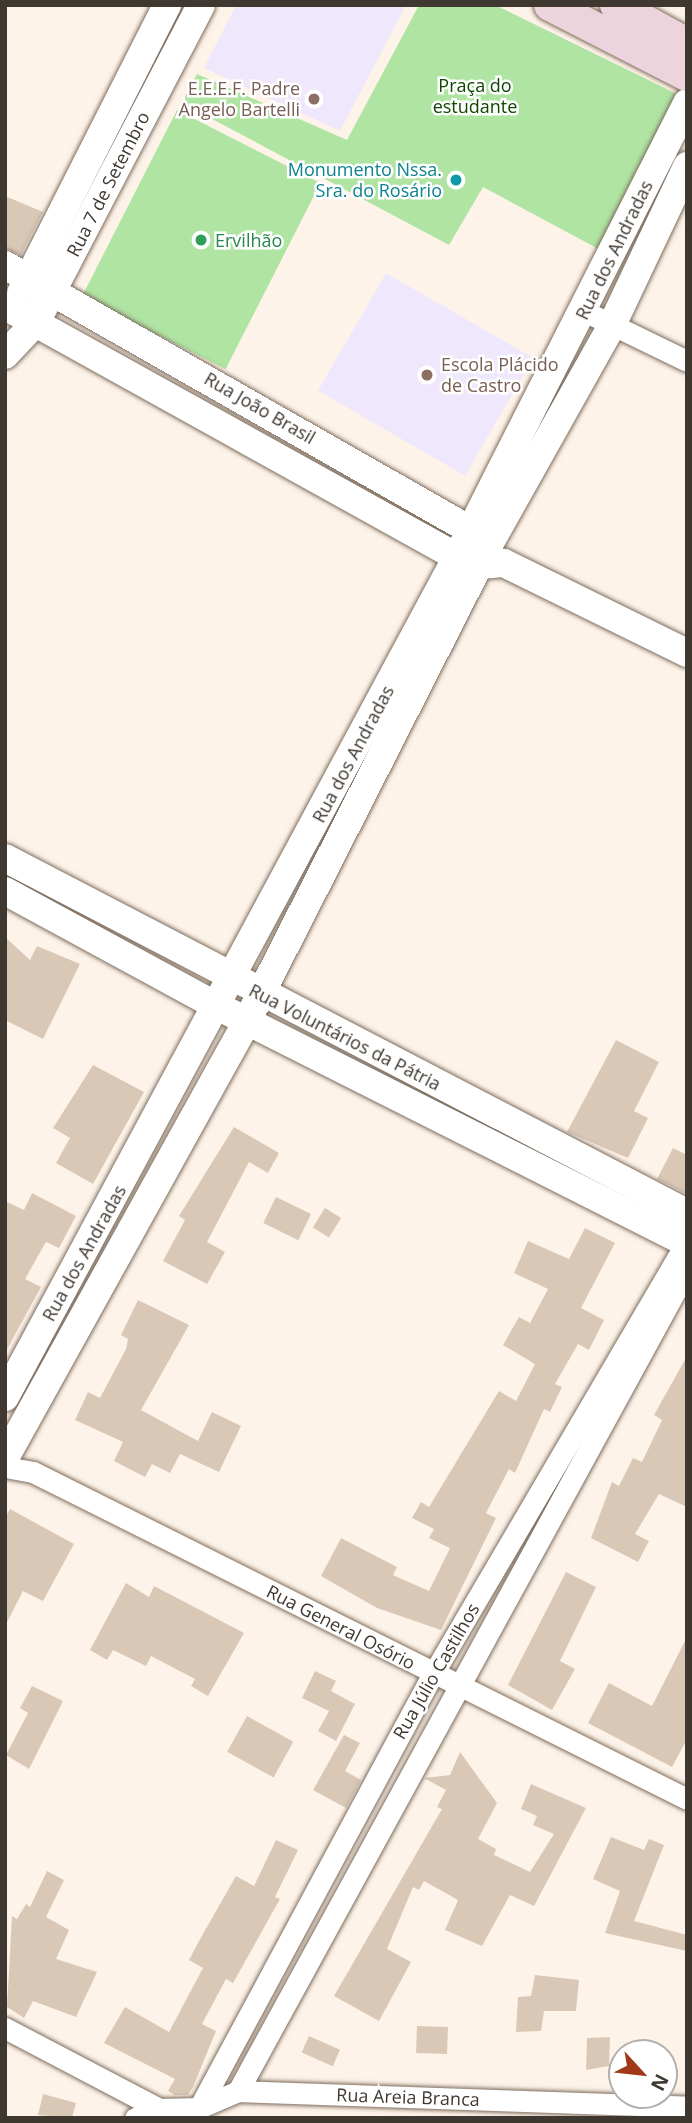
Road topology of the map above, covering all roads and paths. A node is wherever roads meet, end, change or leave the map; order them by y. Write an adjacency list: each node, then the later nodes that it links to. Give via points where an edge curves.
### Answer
1 (550, 5): 6 (main road)
2 (615, 5): 5 (main road)
3 (164, 10): 4 (street); 9 (street, Rua 7 de Setembro)
4 (195, 16): 9 (street, Rua 7 de Setembro)
5 (687, 44)
6 (687, 75)
7 (687, 103): 10 (street, Rua dos Andradas)
8 (687, 166): 12 (street, Rua dos Andradas)
9 (29, 277): 11 (street, Rua 7 de Setembro); 16 (street, Rua João Brasil)
10 (584, 311): 12 (street); 16 (street, Rua dos Andradas)
11 (18, 313): 13 (street, Rua 7 de Setembro); 14 (street, Rua 7 de Setembro); 16 (street, Rua João Brasil)
12 (612, 325): 15 (street); 16 (street, Rua dos Andradas)
13 (5, 337)
14 (5, 355)
15 (687, 361)
16 (481, 551): 17 (street, Rua João Brasil); 18 (street, Rua dos Andradas)
17 (687, 653)
18 (393, 706): 19 (street, Rua dos Andradas); 21 (street, Rua dos Andradas)
19 (301, 852): 21 (street); 24 (street, Rua dos Andradas)
20 (5, 858): 23 (street, Rua Voluntários da Pátria)
21 (327, 863): 25 (street, Rua dos Andradas)
22 (5, 891): 23 (street, Rua Voluntários da Pátria)
23 (81, 916): 24 (street, Rua Voluntários da Pátria); 26 (street, Rua Voluntários da Pátria)
24 (234, 979): 25 (street, Rua Voluntários da Pátria); 26 (street, Rua dos Andradas)
25 (261, 995): 27 (street, Rua dos Andradas); 28 (street, Rua Voluntários da Pátria)
26 (219, 1007): 27 (street, Rua Voluntários da Pátria); 34 (street, Rua dos Andradas)
27 (247, 1021): 29 (street, Rua Voluntários da Pátria); 35 (street, Rua dos Andradas)
28 (367, 1049): 29 (street); 30 (street, Rua Voluntários da Pátria)
29 (355, 1075): 30 (street, Rua Voluntários da Pátria)
30 (525, 1145): 31 (street, Rua Voluntários da Pátria); 32 (street, Rua Voluntários da Pátria)
31 (687, 1213)
32 (686, 1242): 38 (street, Rua Júlio Castilhos)
33 (687, 1270): 39 (street, Rua Júlio Castilhos)
34 (63, 1292): 35 (street); 36 (street, Rua dos Andradas)
35 (89, 1306): 37 (street, Rua dos Andradas)
36 (5, 1397)
37 (7, 1451): 38 (street, Rua General Osório, via 33,1472)
38 (433, 1674): 39 (street, Rua General Osório); 41 (street, Rua Júlio Castilhos)
39 (457, 1686): 40 (street, Rua General Osório); 42 (street, Rua Júlio Castilhos)
40 (685, 1794)
41 (354, 1814): 42 (street); 46 (street, Rua Júlio Castilhos)
42 (380, 1828): 44 (street, Rua Júlio Castilhos)
43 (5, 2028): 47 (street)
44 (238, 2091): 46 (street, Rua Areia Branca); 48 (street, Rua Areia Branca)
45 (687, 2107): 48 (street, Rua Areia Branca)
46 (199, 2108): 47 (street, Rua Areia Branca)
47 (159, 2109): 49 (street, Rua Areia Branca)
48 (492, 2109)
49 (135, 2118)

